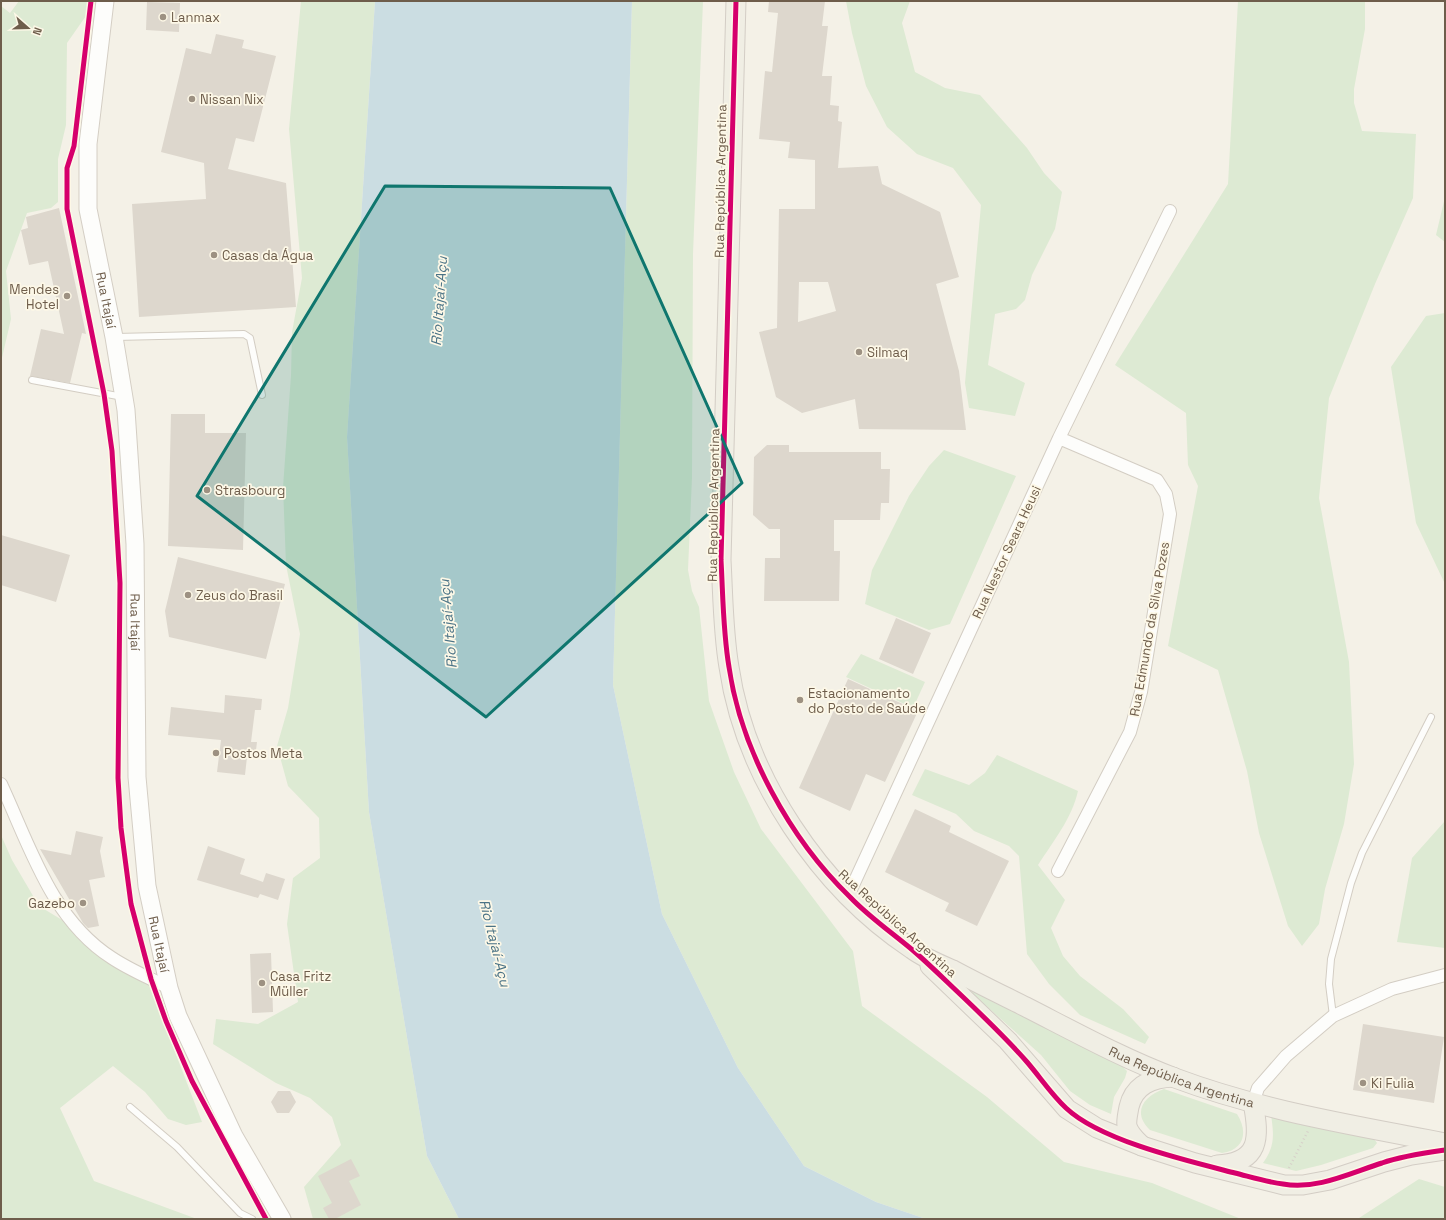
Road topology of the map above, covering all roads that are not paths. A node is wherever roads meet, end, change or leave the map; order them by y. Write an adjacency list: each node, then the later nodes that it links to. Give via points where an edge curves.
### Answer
1 (105, 1): 4 (main road, Rua Itajaí, via 88,144 88,209)
2 (736, 1): 12 (main road, Rua República Argentina, via 721,560 729,670 740,717 763,776 778,805 818,864)
3 (1170, 211): 8 (street, Rua Nestor Seara Heusi)
4 (114, 337): 6 (lane, via 244,334 250,338); 7 (main road, Rua Itajaí)
5 (32, 380): 7 (lane)
6 (262, 395)
7 (125, 397): 15 (main road, Rua Itajaí, via 135,544 137,777 147,886)
8 (1059, 438): 11 (street, Rua Edmundo da Silva Pozes, via 1157,480 1166,494 1170,514 1141,692 1130,732); 12 (street, Rua Nestor Seara Heusi)
9 (1431, 717): 16 (lane, via 1362,853 1351,883 1331,959 1329,984)
10 (1, 784): 15 (street, via 50,891 68,918 88,940 111,958)
11 (1058, 871)
12 (848, 896): 13 (main road, Rua República Argentina)
13 (914, 951): 17 (main road, Rua República Argentina, via 1086,1037); 21 (main road, Rua República Argentina, via 1008,1041 1067,1109 1096,1128)
14 (1445, 975): 16 (street, via 1392,989)
15 (169, 988): 25 (main road, Rua Itajaí, via 178,1016 234,1136)
16 (1333, 1016): 18 (street, via 1286,1056 1258,1088)
17 (1173, 1077): 18 (main road, Rua República Argentina); 21 (main road, via 1158,1078 1145,1083 1136,1090 1130,1100 1127,1125)
18 (1253, 1103): 20 (main road, Rua República Argentina, via 1314,1118); 23 (main road, via 1258,1134 1255,1146 1247,1158 1227,1165)
19 (130, 1106): 24 (lane, via 178,1147 240,1213)
20 (1445, 1143)
21 (1142, 1146): 23 (main road, Rua República Argentina)
22 (1445, 1150): 23 (main road, Rua República Argentina, via 1411,1155 1330,1180 1302,1185 1284,1185)
23 (1206, 1166)
24 (252, 1219)
25 (282, 1219)

